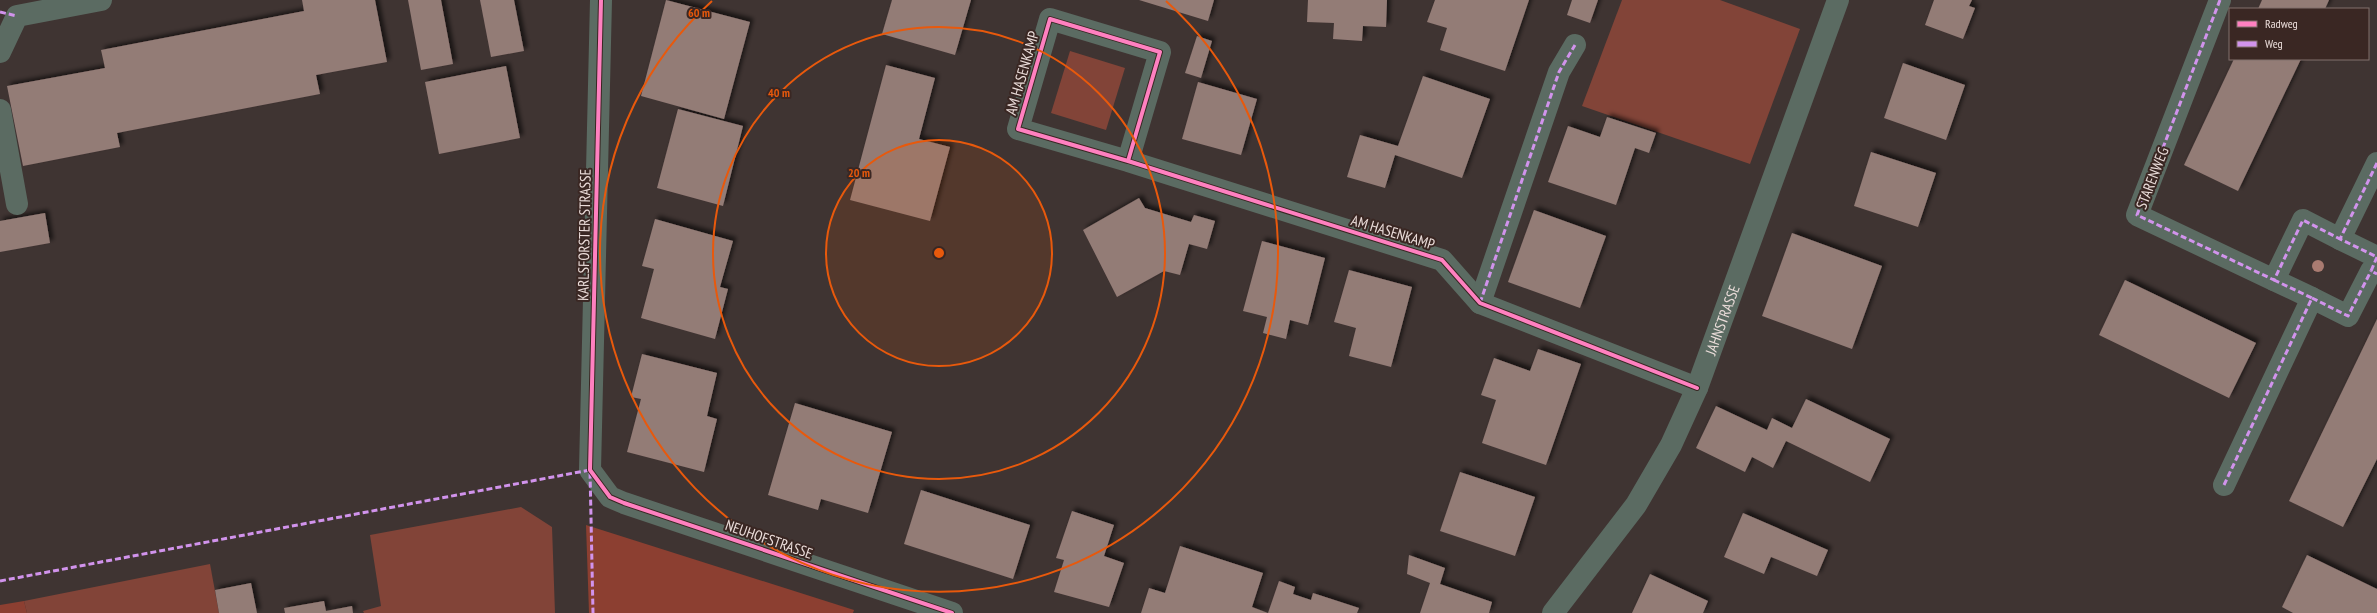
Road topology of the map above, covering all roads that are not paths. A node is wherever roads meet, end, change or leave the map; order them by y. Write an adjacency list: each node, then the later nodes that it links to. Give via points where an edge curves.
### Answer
1 (101, 0): 6 (street, via 17,16)
2 (601, 0): 17 (street, KARLSFORSTER STRASSE)
3 (1838, 0): 16 (street, JAHNSTRASSE)
4 (2220, 0): 13 (street, STARENWEG, via 2137,215)
5 (1575, 45): 15 (street, via 1559,72)
6 (0, 52)
7 (0, 110): 10 (street)
8 (1128, 161): 8 (street, AM HASENKAMP, via 1160,52 1050,19 1018,129); 15 (street, AM HASENKAMP, via 1442,260)
9 (2377, 163): 11 (street)
10 (17, 204)
11 (2340, 239): 12 (street, STARENWEG); 13 (street, STARENWEG, via 2303,220)
12 (2375, 265): 14 (street, STARENWEG, via 2348,316)
13 (2274, 280): 14 (street, STARENWEG)
14 (2312, 298): 18 (street)
15 (1480, 303): 16 (street, AM HASENKAMP)
16 (1697, 388): 20 (street, JAHNSTRASSE, via 1671,445 1640,499)
17 (590, 470): 19 (street, NEUHOFSTRASSE, via 610,497 624,503)
18 (2224, 485)
19 (952, 613)
20 (1553, 613)

